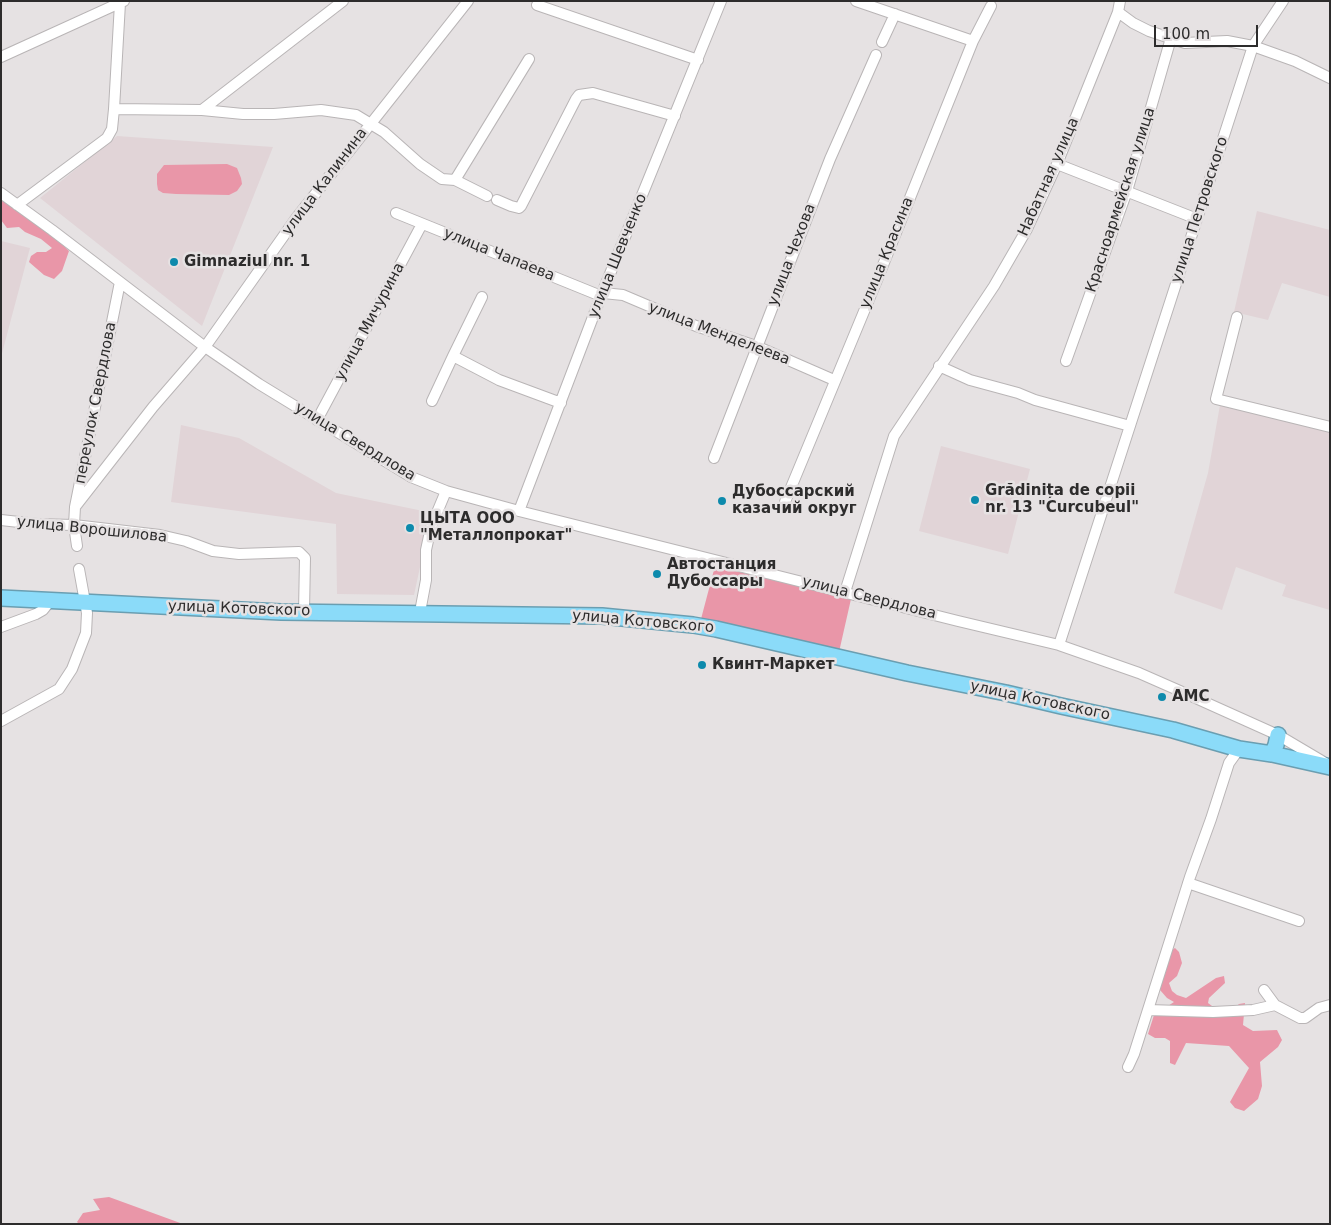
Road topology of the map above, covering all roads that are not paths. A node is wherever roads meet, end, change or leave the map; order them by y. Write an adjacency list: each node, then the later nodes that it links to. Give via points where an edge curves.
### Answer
1 (343, 1): 21 (street)
2 (468, 1): 23 (street, улица Калинина)
3 (721, 1): 18 (street, улица Шевченко)
4 (856, 1): 10 (street)
5 (1283, 1): 14 (street, улица Петровского)
6 (122, 2): 16 (street); 20 (street)
7 (537, 5): 18 (street)
8 (991, 6): 12 (street, улица Красина)
9 (1119, 6): 11 (street, via 1133,23); 24 (street, Набатная улица)
10 (895, 14): 12 (street); 13 (street)
11 (1171, 38): 14 (street, via 1185,43 1227,41); 26 (street, Красноармейская улица)
12 (973, 41): 41 (street, улица Красина)
13 (882, 42)
14 (1252, 46): 19 (street); 30 (street, улица Петровского)
15 (876, 55): 36 (street, улица Чехова, via 830,158)
16 (1, 57)
17 (529, 59): 25 (street)
18 (698, 60): 22 (street, улица Шевченко)
19 (1330, 78)
20 (114, 109): 21 (street); 28 (street, via 112,129 107,138)
21 (202, 110): 23 (street, via 274,114 328,110 356,115)
22 (675, 116): 25 (street, via 592,94 579,95 519,208); 33 (street, улица Шевченко)
23 (371, 123): 25 (street, via 442,179); 37 (street, улица Калинина, via 297,217)
24 (1057, 164): 26 (street); 40 (street, Набатная улица, via 1020,243)
25 (455, 180)
26 (1126, 191): 30 (street); 39 (street, Красноармейская улица)
27 (1, 194): 28 (street, улица Свердлова)
28 (17, 205): 32 (street, улица Свердлова)
29 (396, 213): 31 (street, улица Чапаева)
30 (1197, 219): 45 (street, улица Петровского)
31 (422, 224): 33 (street, улица Чапаева); 44 (street, улица Мичурина)
32 (120, 282): 37 (street, улица Свердлова); 50 (street, переулок Свердлова)
33 (602, 295): 36 (street, улица Менделеева, via 623,295 696,326); 43 (street, улица Шевченко)
34 (482, 297): 38 (street)
35 (1237, 317): 46 (street, via 1216,399)
36 (756, 346): 41 (street, улица Менделеева); 47 (street, улица Чехова)
37 (205, 347): 44 (street, улица Свердлова); 50 (street, улица Калинина, via 153,407)
38 (453, 356): 42 (street); 43 (street, via 499,380)
39 (1066, 360)
40 (939, 366): 45 (street, via 970,380); 56 (street, Набатная улица, via 894,436)
41 (834, 380): 49 (street, улица Красина)
42 (432, 401)
43 (561, 403): 51 (street, улица Шевченко)
44 (317, 420): 48 (street, улица Свердлова, via 411,477)
45 (1130, 426): 63 (street, улица Петровского)
46 (1330, 427)
47 (714, 458)
48 (446, 491): 51 (street, улица Свердлова); 61 (street, via 429,534)
49 (785, 502)
50 (75, 507): 53 (street, переулок Свердлова)
51 (519, 511): 56 (street, улица Свердлова)
52 (1, 520): 53 (street, улица Ворошилова)
53 (74, 525): 54 (street, переулок Свердлова); 60 (street, улица Ворошилова, via 160,535 213,551 239,554 298,552 305,558)
54 (76, 546)
55 (79, 569): 59 (street)
56 (845, 592): 63 (street, улица Свердлова)
57 (1, 598): 58 (highway, улица Котовского)
58 (51, 600): 59 (highway, улица Котовского); 62 (street, via 36,614)
59 (85, 602): 60 (highway, улица Котовского); 64 (street, via 86,632 72,669 59,689)
60 (304, 612): 61 (highway, улица Котовского)
61 (420, 612): 66 (highway, улица Котовского, via 602,616 693,625 1156,726)
62 (1, 627)
63 (1059, 645): 65 (street, улица Свердлова, via 1139,673)
64 (1, 721)
65 (1278, 735): 67 (highway); 68 (street, улица Свердлова)
66 (1239, 749): 67 (highway, улица Котовского); 69 (street, via 1228,763)
67 (1272, 754): 68 (highway, улица Котовского)
68 (1330, 766)
69 (1188, 883): 70 (street); 74 (street)
70 (1299, 921)
71 (1264, 990): 72 (street)
72 (1275, 1005): 73 (street, via 1294,1016 1305,1018); 74 (street, via 1253,1010 1213,1012)
73 (1330, 1005)
74 (1148, 1010): 75 (street)
75 (1128, 1067)

